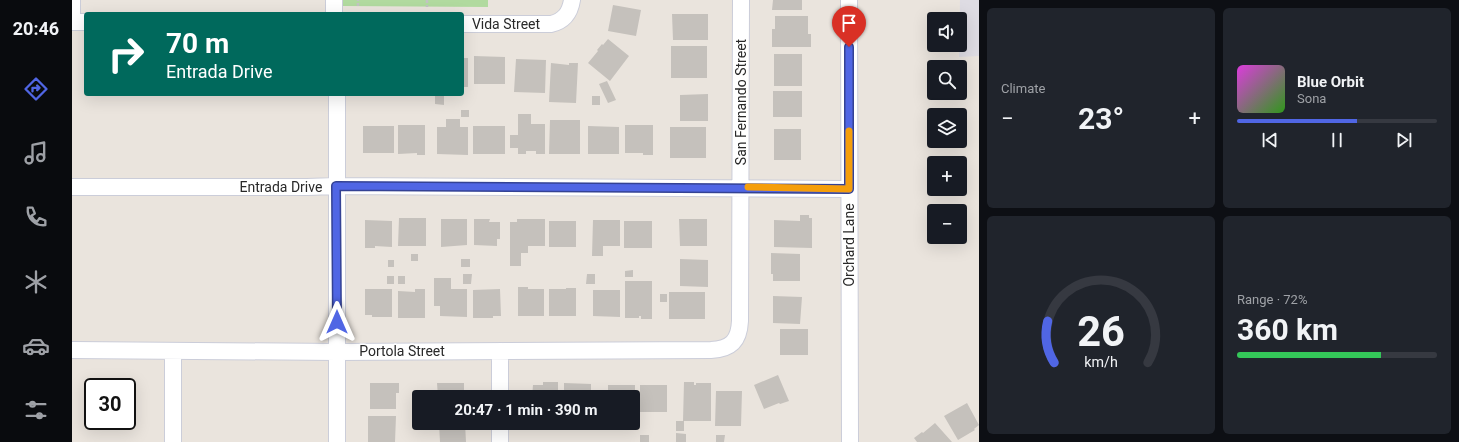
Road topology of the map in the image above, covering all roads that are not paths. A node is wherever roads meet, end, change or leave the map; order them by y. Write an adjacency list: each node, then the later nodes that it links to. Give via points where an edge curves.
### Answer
1 (72, 0): 7 (street)
2 (334, 0): 6 (street)
3 (572, 0): 9 (street, Vida Street, via 565,18 551,24)
4 (741, 0): 13 (street, San Fernando Street)
5 (849, 0): 14 (street, Orchard Lane)
6 (334, 12)
7 (72, 22): 8 (street)
8 (84, 22)
9 (464, 24)
10 (336, 96): 12 (street)
11 (72, 186): 12 (street, Entrada Drive)
12 (336, 186): 13 (street, Entrada Drive); 19 (street)
13 (740, 187): 14 (street, Entrada Drive); 15 (street, San Fernando Street, via 740,330)
14 (849, 189): 25 (street, Orchard Lane)
15 (731, 344): 17 (street, Portola Street, via 722,349 711,350)
16 (72, 350): 18 (street, Portola Street)
17 (500, 351): 19 (street, Portola Street); 20 (street)
18 (173, 352): 19 (street, Portola Street); 22 (street)
19 (337, 352): 23 (street)
20 (500, 390)
21 (500, 430): 24 (street)
22 (173, 442)
23 (337, 442)
24 (500, 442)
25 (850, 442)

